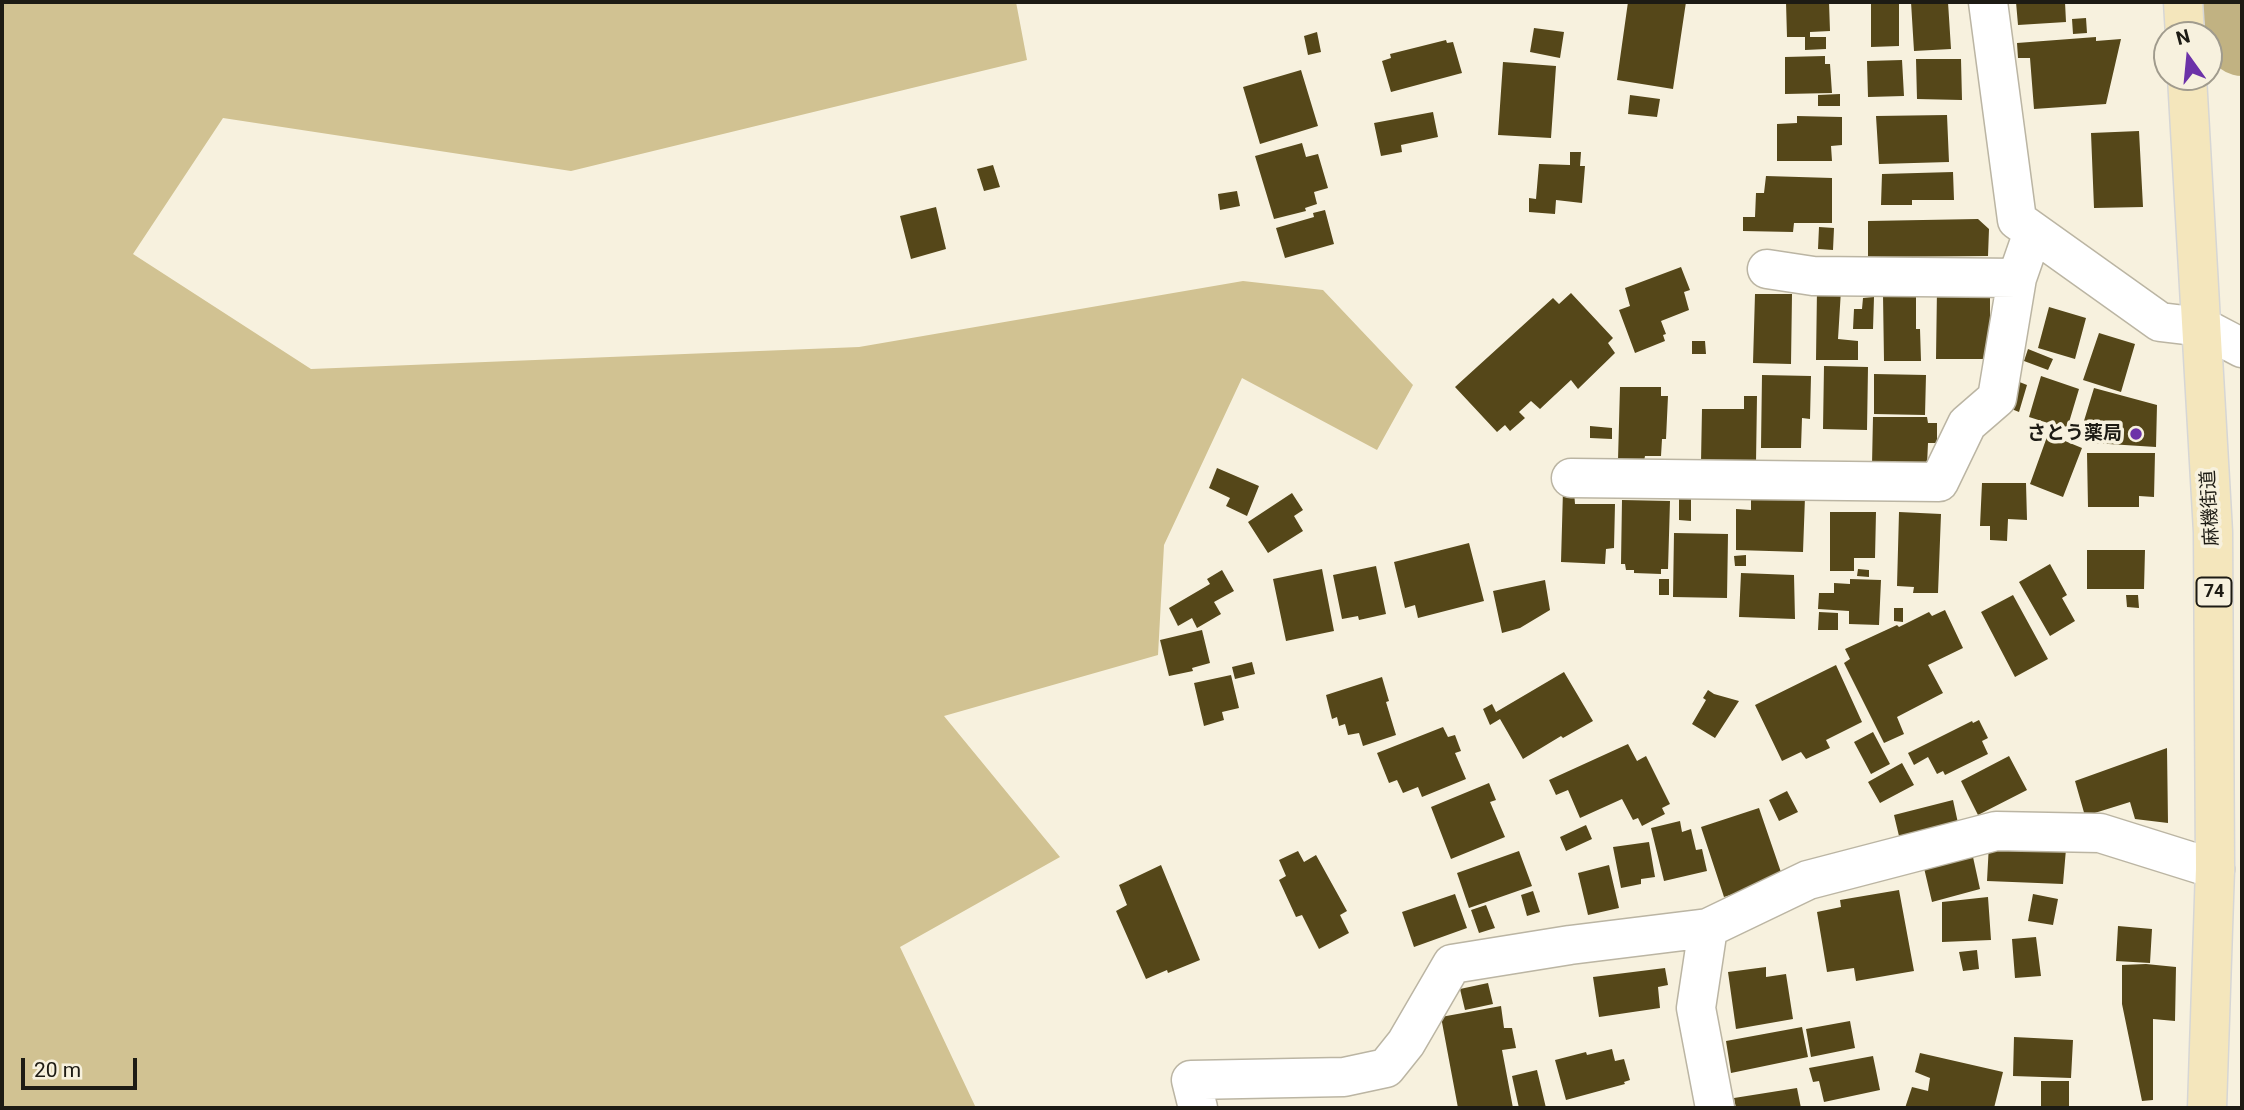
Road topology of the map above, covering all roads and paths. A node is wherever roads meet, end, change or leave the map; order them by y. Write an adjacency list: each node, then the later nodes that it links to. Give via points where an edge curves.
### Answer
1 (1988, 2): 5 (street, via 2017,220)
2 (2183, 2): 3 (main road)
3 (2184, 21)
4 (2189, 91): 8 (main road, 麻機街道 / 74)
5 (2033, 232): 7 (street); 8 (street, via 2160,322)
6 (1767, 269): 7 (street, via 1813,276)
7 (2017, 278): 10 (street, via 1997,398 1967,424 1938,482)
8 (2202, 327): 9 (street); 11 (main road, 麻機街道 / 74, via 2213,532)
9 (2242, 348)
10 (1571, 478)
11 (2215, 869): 12 (street, via 2100,833 1996,831 1808,880); 15 (main road, 麻機街道 / 74)
12 (1708, 928): 13 (street, via 1452,964 1386,1068 1344,1077 1191,1080); 14 (street, via 1696,1007)
13 (1198, 1108)
14 (1715, 1108)
15 (2207, 1108)

